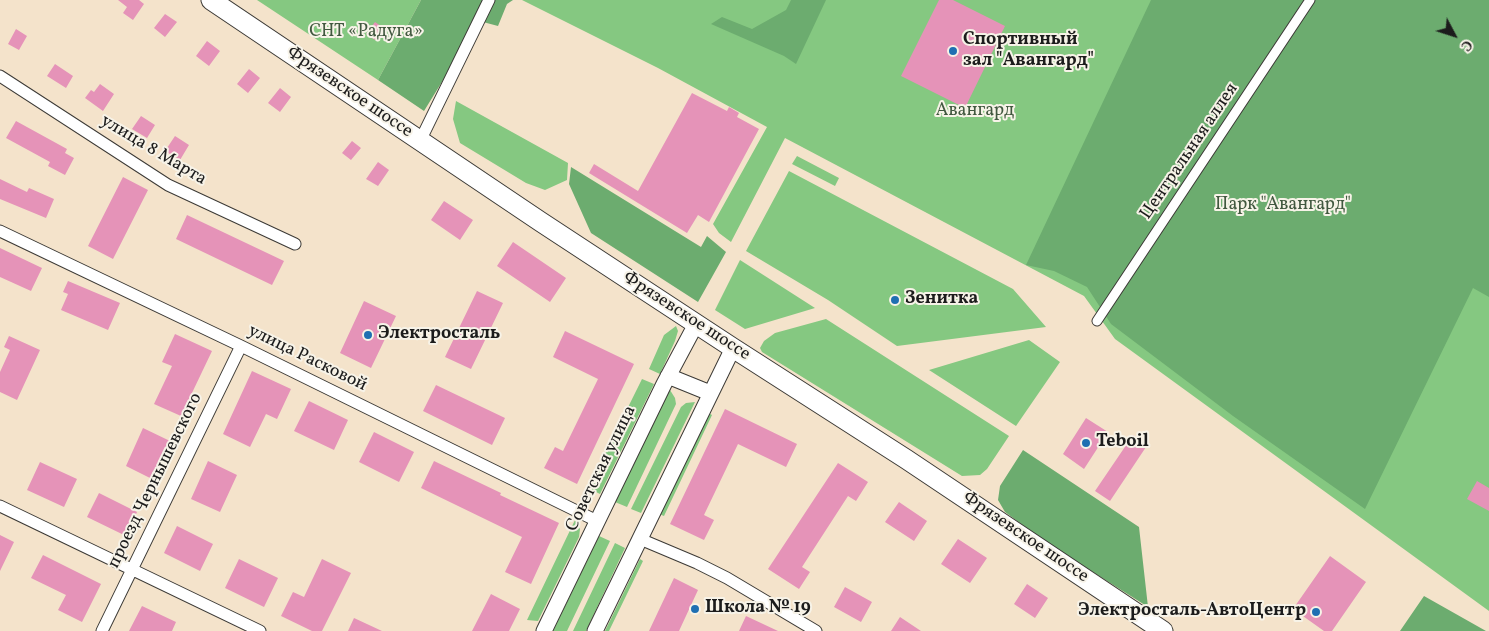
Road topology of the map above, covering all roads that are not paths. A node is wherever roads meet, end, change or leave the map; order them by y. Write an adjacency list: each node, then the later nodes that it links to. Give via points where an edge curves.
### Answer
1 (211, 0): 5 (highway, Фрязевское шоссе)
2 (489, 0): 5 (street)
3 (1310, 0): 8 (street, Центральная аллея)
4 (0, 76): 7 (street, улица 8 Марта, via 168,185)
5 (420, 141): 9 (highway, Фрязевское шоссе)
6 (0, 231): 10 (street, улица Расковой)
7 (295, 244)
8 (1097, 321)
9 (696, 324): 11 (highway, Фрязевское шоссе); 12 (main road, Советская улица)
10 (240, 346): 15 (street, улица Расковой); 17 (street, проезд Чернышевского)
11 (733, 348): 13 (main road); 23 (highway, Фрязевское шоссе, via 914,464)
12 (668, 376): 13 (main road); 15 (main road, Советская улица)
13 (710, 394): 16 (main road)
14 (0, 506): 17 (street)
15 (597, 521): 20 (main road, Советская улица)
16 (640, 539): 21 (main road); 22 (street, via 727,578)
17 (132, 569): 18 (street, проезд Чернышевского); 19 (street)
18 (102, 631)
19 (260, 631)
20 (544, 631)
21 (596, 631)
22 (816, 631)
23 (1163, 631)

